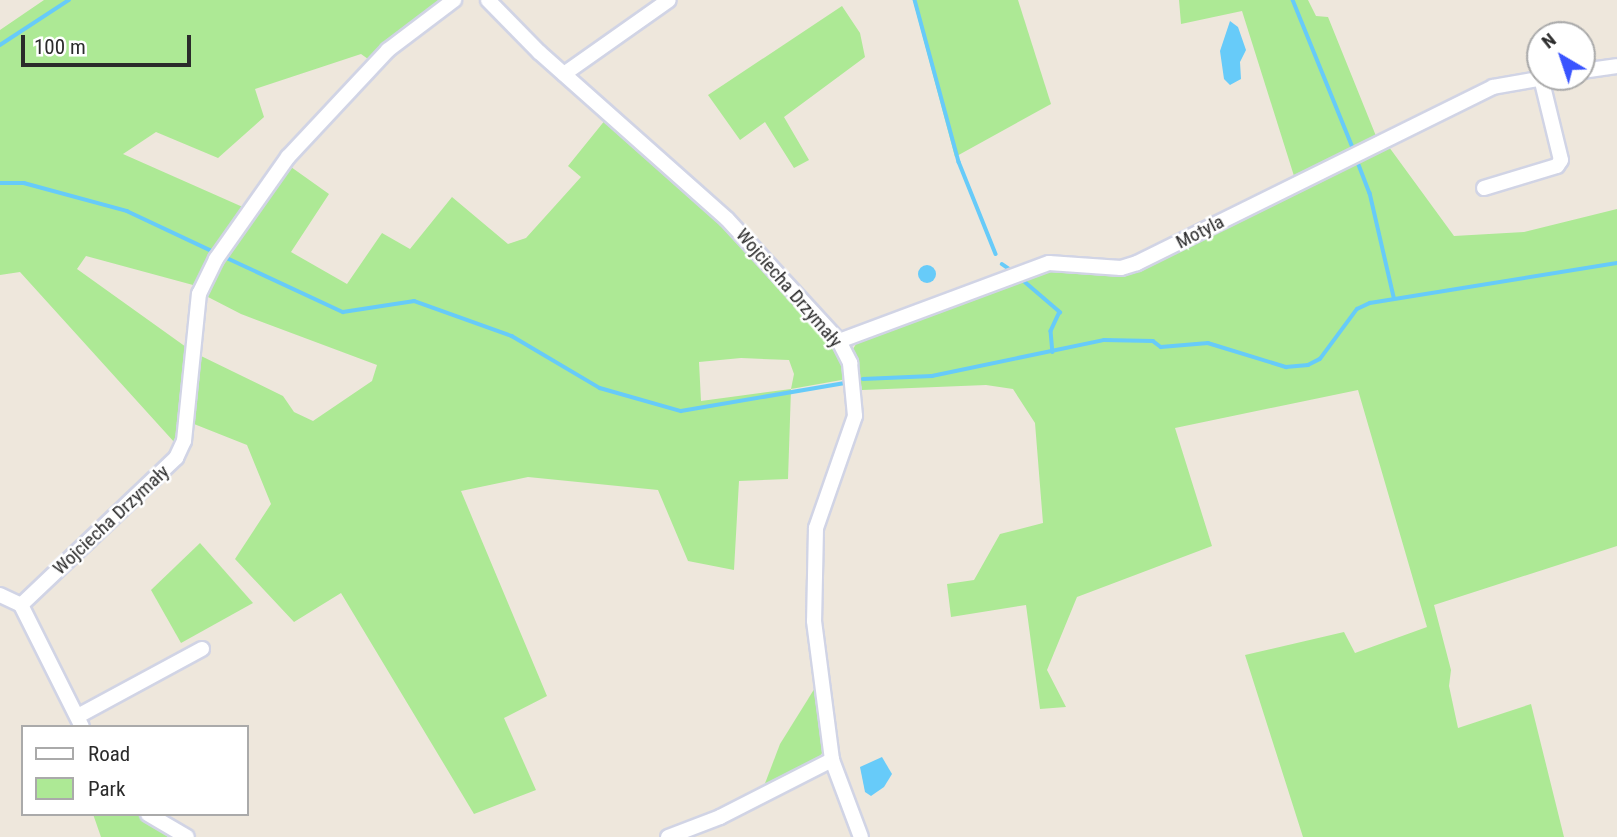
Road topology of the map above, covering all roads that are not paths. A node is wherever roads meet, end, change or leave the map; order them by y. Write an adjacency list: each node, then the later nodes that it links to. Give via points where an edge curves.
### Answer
1 (454, 0): 12 (street, Wojciecha Drzymały, via 388,50 293,150 216,259 199,294 184,441 176,458)
2 (488, 0): 6 (street, Wojciecha Drzymały)
3 (669, 0): 6 (street)
4 (1617, 66): 5 (street)
5 (1596, 69)
6 (564, 74): 10 (street, Wojciecha Drzymały, via 727,219)
7 (1526, 81): 10 (street, Motyla, via 1493,87 1137,263 1121,268 1049,263)
8 (1548, 91): 9 (street, via 1561,160 1557,166)
9 (1484, 188)
10 (839, 341): 15 (street, Wojciecha Drzymały, via 850,363 855,416 816,528 813,560 814,621)
11 (0, 595): 12 (street)
12 (20, 605): 14 (street)
13 (202, 649): 14 (street)
14 (80, 721)
15 (832, 760): 18 (street, via 720,817); 19 (street, Wojciecha Drzymały)
16 (151, 816): 17 (street)
17 (180, 835)
18 (668, 837)
19 (861, 837)

